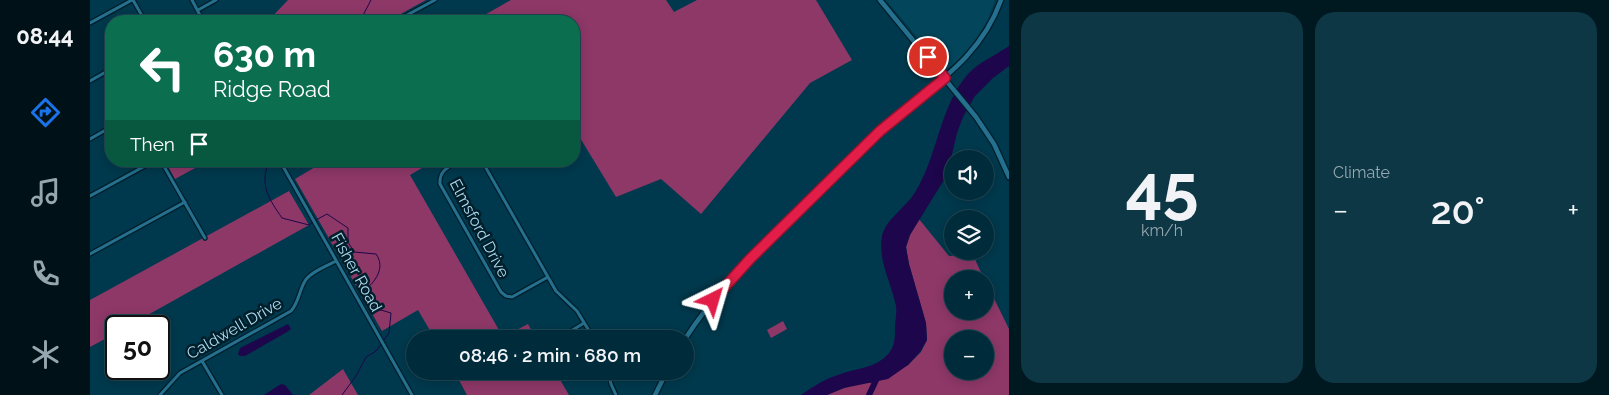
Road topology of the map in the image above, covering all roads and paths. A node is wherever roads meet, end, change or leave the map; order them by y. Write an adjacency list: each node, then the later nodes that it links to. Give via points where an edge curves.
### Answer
1 (132, 0): 8 (street); 11 (street)
2 (192, 0): 7 (street)
3 (216, 0): 7 (street)
4 (435, 0): 10 (street)
5 (880, 0): 13 (main road)
6 (1001, 0): 13 (main road, via 975,49)
7 (198, 10): 9 (street)
8 (141, 15)
9 (201, 15)
10 (407, 15)
11 (90, 23)
12 (105, 72): 14 (street)
13 (945, 78): 22 (main road, via 994,144); 32 (main road, via 880,131 750,259 717,295)
14 (90, 80)
15 (105, 130): 16 (street)
16 (90, 139)
17 (143, 167): 23 (street)
18 (165, 167): 24 (street)
19 (283, 167): 27 (street, Fisher Road)
20 (450, 167): 28 (street, Elmsford Drive, via 442,172 440,184 501,292 508,297 515,296)
21 (485, 167): 28 (street, Elmsford Drive)
22 (1009, 176)
23 (90, 196)
24 (185, 202): 25 (street); 26 (street)
25 (205, 238)
26 (90, 254)
27 (336, 261): 33 (street, Caldwell Drive, via 309,276 291,311); 38 (street, Fisher Road)
28 (548, 277): 29 (street, Elmsford Drive)
29 (584, 324): 30 (street); 31 (street, Elmsford Drive)
30 (573, 330)
31 (588, 330)
32 (692, 330)
33 (202, 361): 36 (street, Caldwell Drive, via 176,376); 37 (street)
34 (610, 380): 39 (street)
35 (662, 380): 40 (main road)
36 (160, 395)
37 (222, 395)
38 (412, 395)
39 (616, 395)
40 (655, 395)

